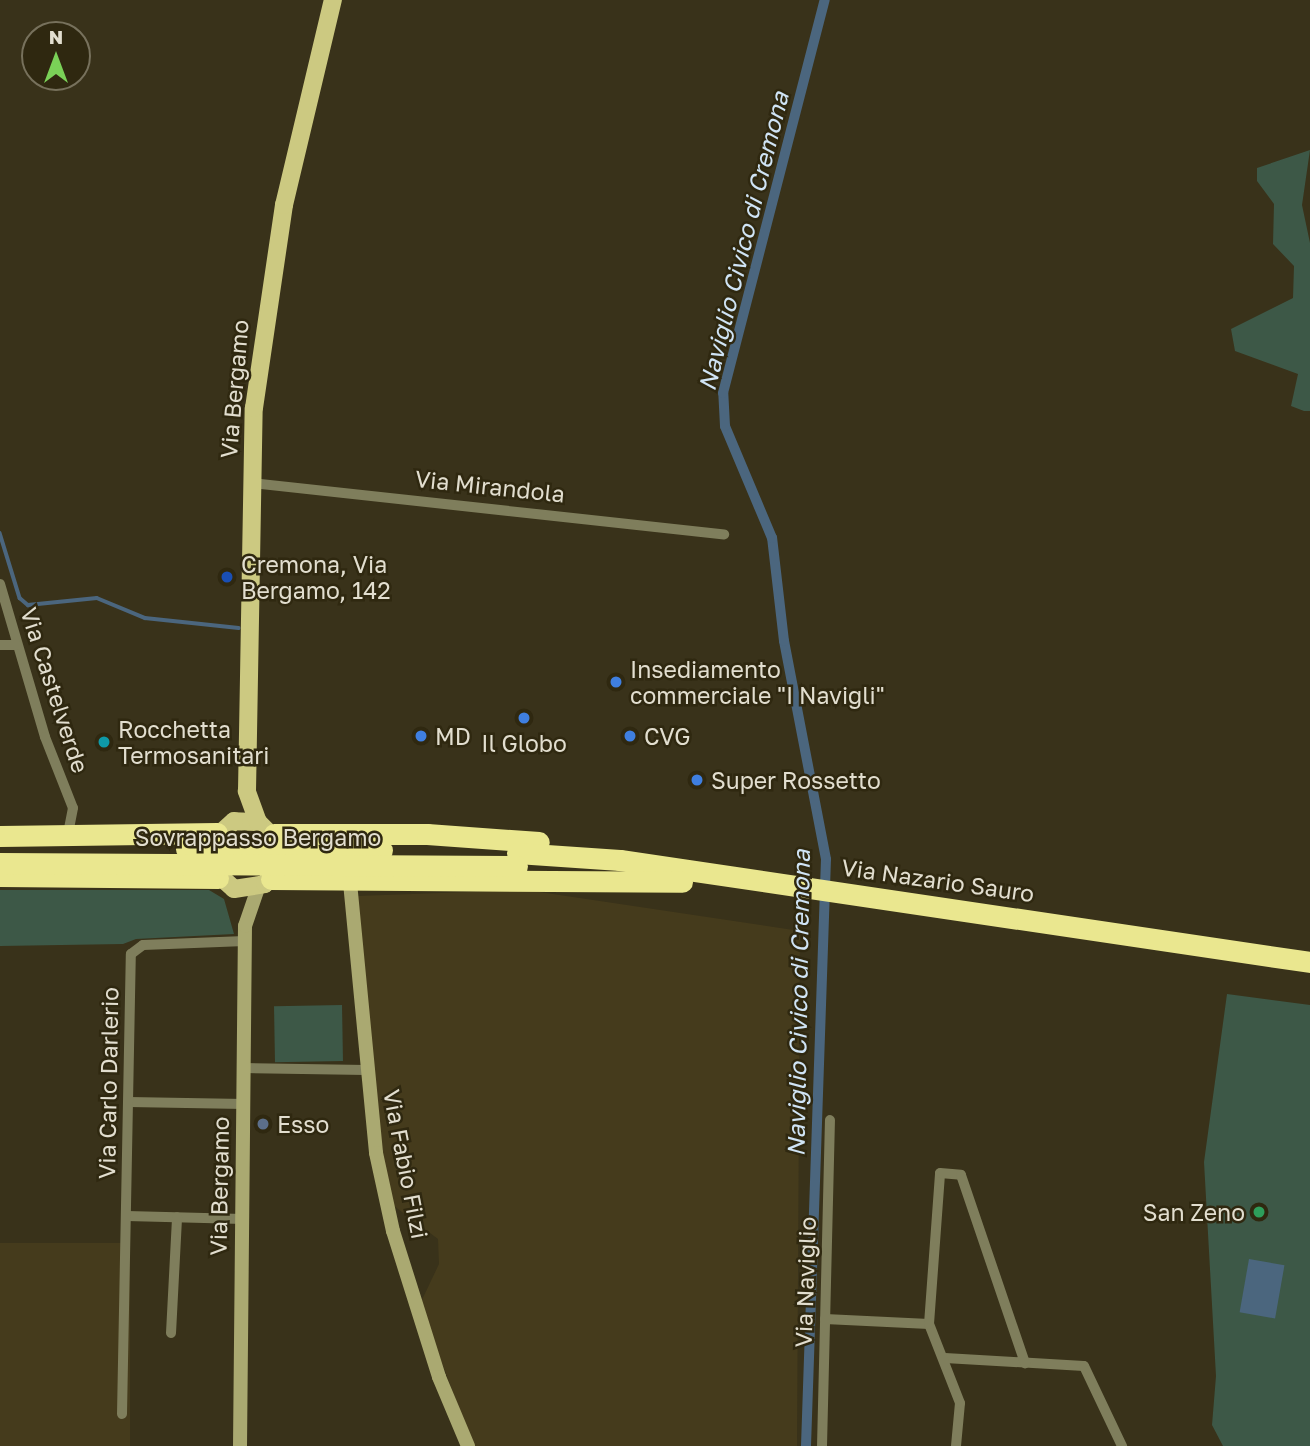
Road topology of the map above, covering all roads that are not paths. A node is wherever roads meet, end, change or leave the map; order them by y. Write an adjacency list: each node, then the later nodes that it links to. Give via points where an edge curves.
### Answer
1 (333, 0): 2 (main road, Via Bergamo, via 269,283)
2 (251, 483): 3 (street, Via Mirandola); 7 (main road, Via Bergamo)
3 (724, 534)
4 (0, 584): 6 (street, Via Castelverde)
5 (0, 645): 6 (street)
6 (17, 645): 8 (street, Via Castelverde)
7 (247, 791): 9 (main road, Via Bergamo); 10 (main road, Via Bergamo)
8 (73, 808): 11 (street, Via Castelverde); 12 (street, Via Castelverde)
9 (226, 827): 10 (main road); 13 (highway); 23 (main road, Via Bergamo, via 210,860)
10 (266, 828): 14 (highway); 24 (main road, Via Bergamo, via 280,862)
11 (68, 833): 12 (highway); 15 (highway)
12 (92, 833): 13 (highway)
13 (162, 833): 20 (highway, via 173,844 175,859)
14 (347, 834): 17 (highway, via 528,840); 21 (street, Via Fabio Filzi)
15 (3, 838): 16 (highway, Sovrappasso Bergamo, bridge)
16 (517, 859): 17 (highway, Via Nazario Sauro); 18 (highway, Sovrappasso Bergamo, bridge); 22 (highway, Via Nazario Sauro)
17 (620, 860): 25 (highway, Via Nazario Sauro)
18 (0, 863)
19 (0, 876): 20 (highway)
20 (163, 878): 23 (highway)
21 (349, 879): 22 (highway); 24 (highway); 30 (street, Via Fabio Filzi)
22 (682, 882): 25 (highway, Via Nazario Sauro)
23 (226, 883): 24 (main road); 26 (street, Via Bergamo)
24 (264, 884): 26 (street, Via Bergamo)
25 (814, 895): 27 (highway, Via Nazario Sauro, via 876,897); 28 (highway, Via Nazario Sauro, via 838,904)
26 (245, 933): 29 (street, Via Bergamo); 31 (street, Via Carlo Darlerio, via 134,947)
27 (1310, 962)
28 (1310, 972)
29 (244, 1068): 30 (street); 32 (street, Via Bergamo)
30 (366, 1070): 43 (street, Via Fabio Filzi, via 393,1231 439,1377)
31 (129, 1102): 32 (street); 34 (street, Via Carlo Darlerio)
32 (244, 1104): 36 (street, Via Bergamo)
33 (830, 1120): 37 (street, Via Naviglio)
34 (127, 1216): 35 (street); 42 (street, Via Carlo Darlerio)
35 (177, 1217): 36 (street); 39 (street)
36 (243, 1219): 44 (street, Via Bergamo)
37 (825, 1320): 38 (street); 45 (street, Via Naviglio)
38 (929, 1324): 40 (street); 41 (street, via 940,1172 961,1175)
39 (171, 1333)
40 (945, 1358): 41 (street); 46 (street, via 960,1403)
41 (1025, 1363): 47 (street, via 1084,1366)
42 (122, 1414)
43 (467, 1445)
44 (240, 1446)
45 (822, 1446)
46 (956, 1446)
47 (1122, 1446)

